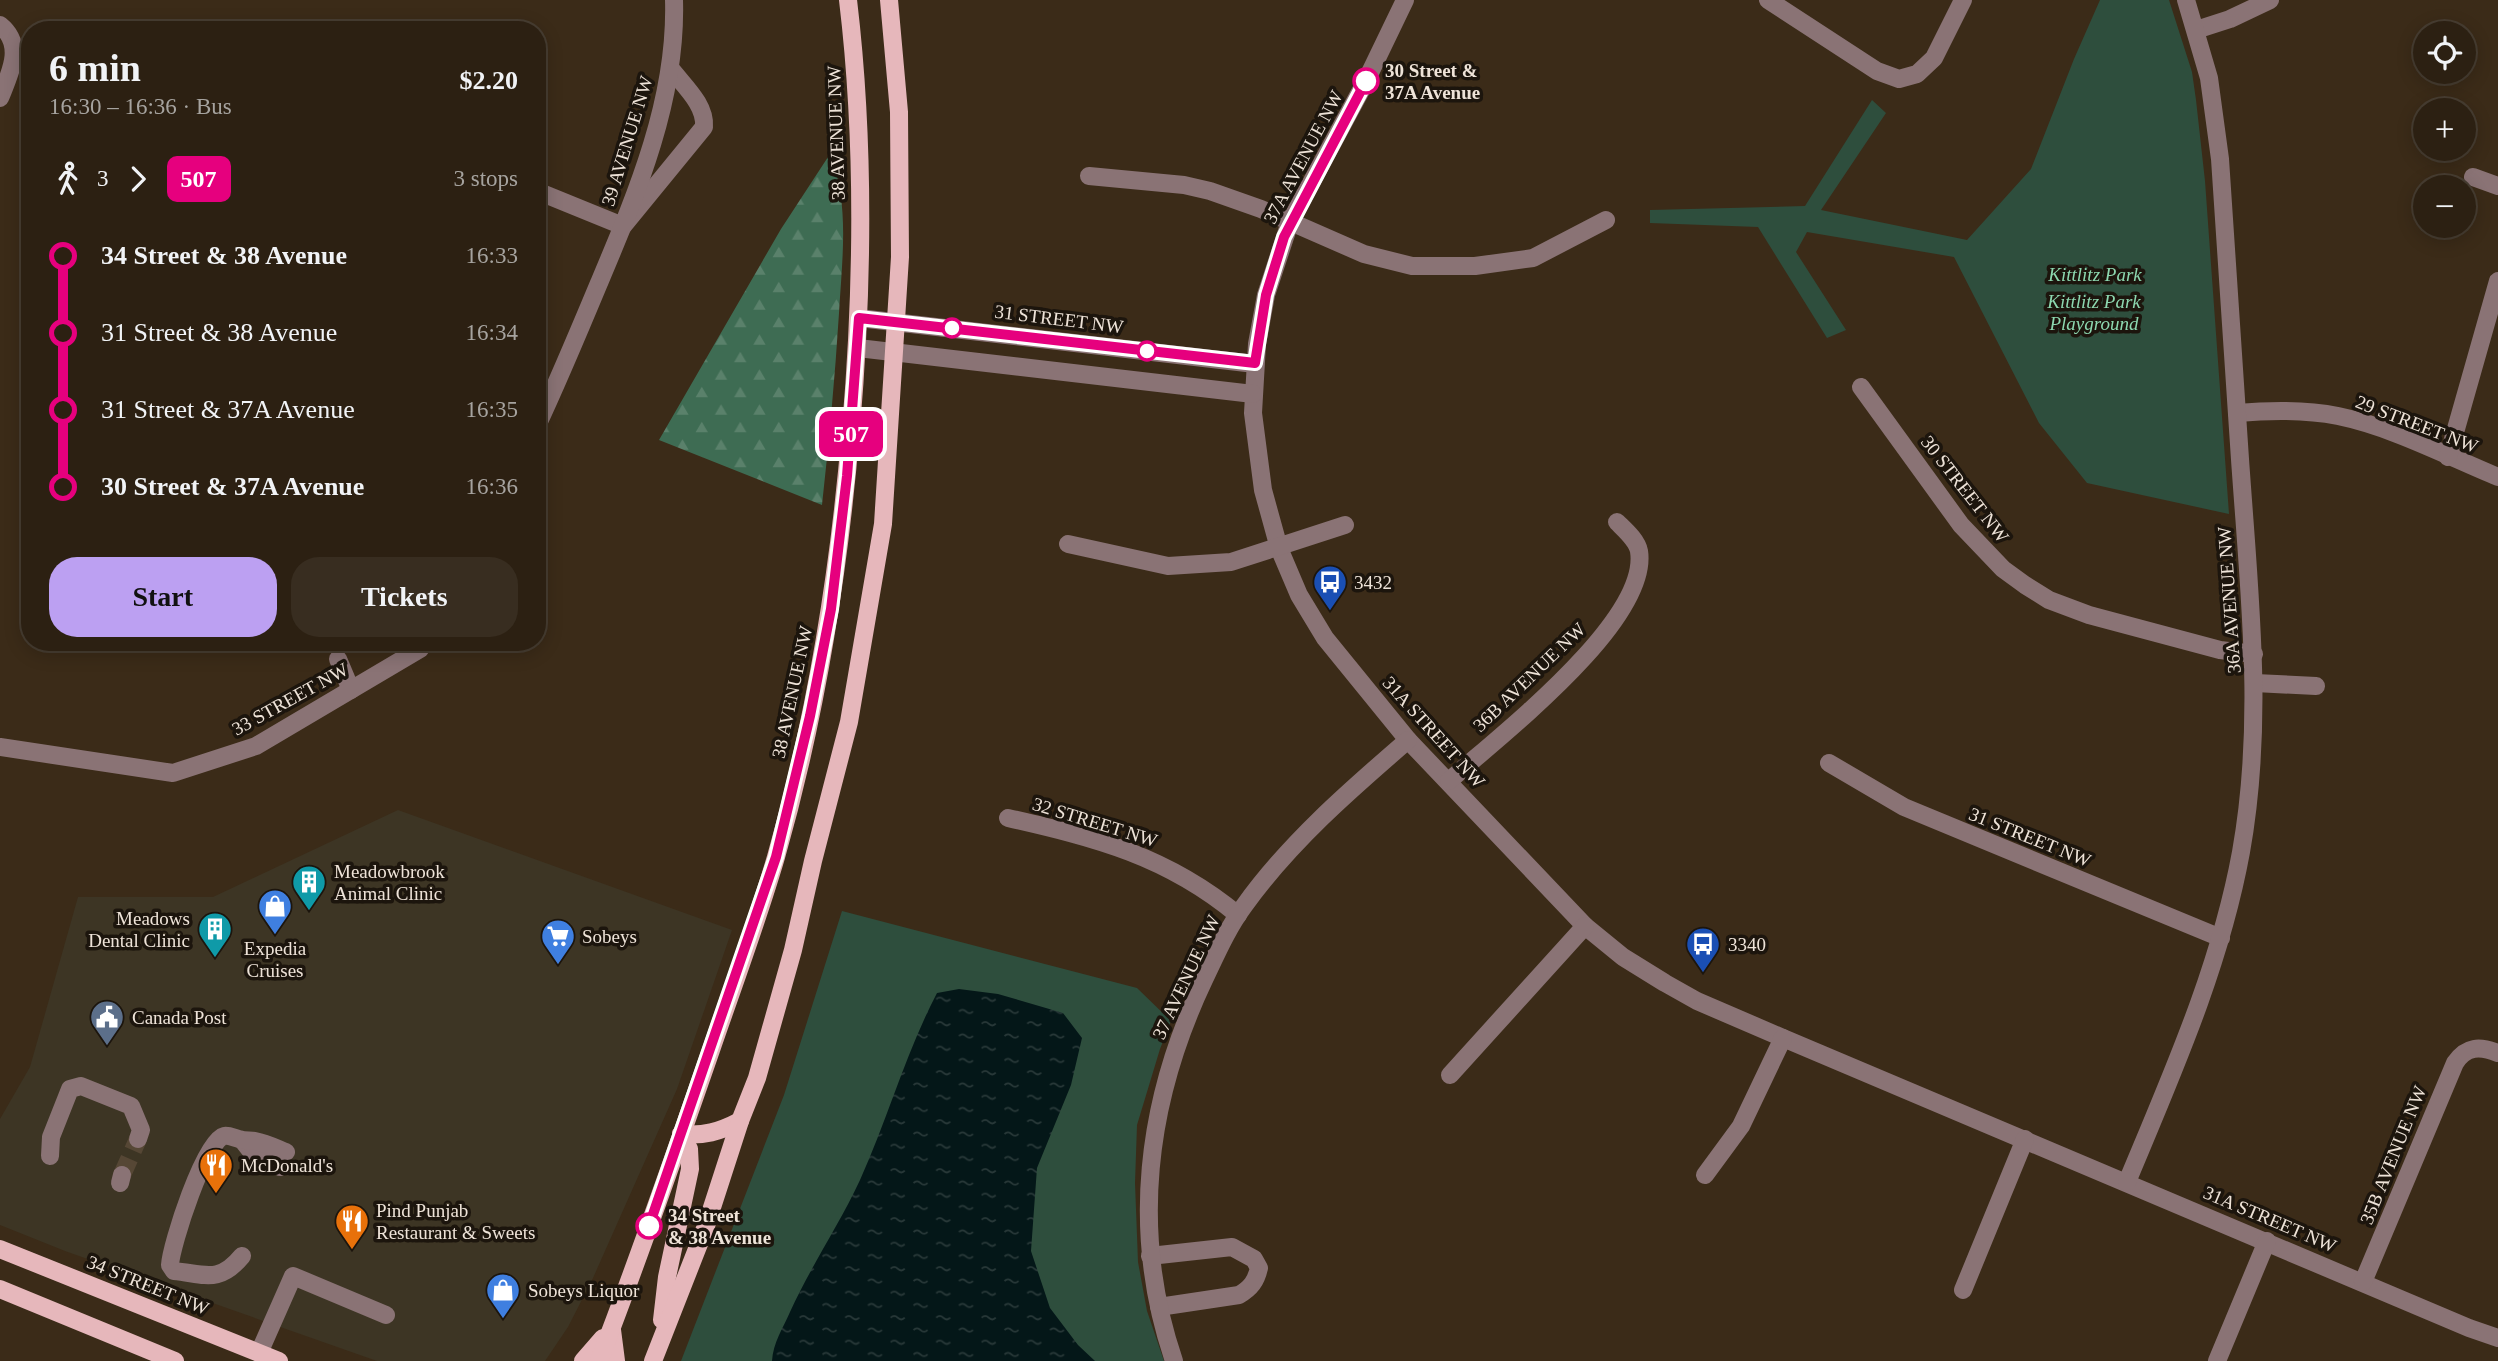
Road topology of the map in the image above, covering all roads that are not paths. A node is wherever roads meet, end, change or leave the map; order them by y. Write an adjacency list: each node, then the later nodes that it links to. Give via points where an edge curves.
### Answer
1 (674, 0): 11 (street, 39 AVENUE NW)
2 (848, 0): 21 (main road, 38 AVENUE NW, via 860,152)
3 (889, 0): 22 (main road, via 899,112)
4 (1404, 0): 18 (street, 37A AVENUE NW)
5 (1768, 0): 6 (street, via 1886,76 1899,79 1926,68)
6 (1963, 0)
7 (2186, 0): 9 (street, 36A AVENUE NW)
8 (2270, 0): 9 (street)
9 (2196, 30): 29 (street, 36A AVENUE NW, via 2217,126)
10 (6, 31): 12 (street, via 14,52 13,66)
11 (671, 69): 19 (street, 39 AVENUE NW, via 656,132); 19 (street, 39 AVENUE NW, via 702,108 704,127)
12 (0, 98)
13 (1089, 176): 18 (street, via 1196,187)
14 (2476, 178): 15 (street)
15 (2498, 186)
16 (546, 195): 19 (street)
17 (1606, 220): 18 (street, via 1533,258 1450,268 1383,260)
18 (1290, 222): 25 (street, 37A AVENUE NW, via 1266,295)
19 (624, 226): 28 (street, 39 AVENUE NW)
20 (2498, 281): 30 (street)
21 (859, 318): 22 (street, 31 STREET NW); 23 (main road, 38 AVENUE NW)
22 (896, 323): 24 (main road); 25 (street, 31 STREET NW)
23 (858, 348): 24 (street); 54 (main road, 38 AVENUE NW, via 831,609 810,716 776,857)
24 (894, 353): 27 (street); 53 (main road, via 883,524 849,722 793,950 757,1078)
25 (1255, 363): 27 (street, 37A AVENUE NW)
26 (1861, 387): 37 (street, 30 STREET NW, via 1961,525 1986,554 2025,585 2089,615 2220,650)
27 (1253, 394): 35 (street, 37A AVENUE NW, via 1263,490)
28 (546, 405)
29 (2237, 413): 30 (street, 29 STREET NW, via 2292,410 2338,416); 37 (street, 36A AVENUE NW)
30 (2448, 457): 31 (street, 29 STREET NW)
31 (2498, 477)
32 (1617, 522): 45 (street, 36B AVENUE NW, via 1639,548 1640,568 1610,626 1555,686)
33 (1345, 525): 35 (street)
34 (1068, 544): 35 (street, via 1168,566 1231,562)
35 (1279, 548): 42 (street, 31A STREET NW, via 1298,595 1325,638)
36 (416, 651): 41 (street, 33 STREET NW)
37 (2254, 654): 39 (street, 36A AVENUE NW)
38 (338, 659): 41 (street)
39 (2255, 683): 40 (street); 49 (street, 36A AVENUE NW, via 2246,816)
40 (2316, 686)
41 (351, 691): 43 (street, 33 STREET NW, via 256,746 173,773)
42 (1408, 740): 45 (street, 31A STREET NW); 47 (street, 37 AVENUE NW, via 1284,857)
43 (0, 747)
44 (1829, 763): 49 (street, 31 STREET NW, via 1904,807)
45 (1449, 781): 48 (street, 31A STREET NW)
46 (1009, 818): 47 (street, 32 STREET NW, via 1147,857)
47 (1238, 915): 64 (street, 37 AVENUE NW, via 1191,1007 1160,1103 1149,1179)
48 (1585, 926): 50 (street, 31A STREET NW, via 1665,983); 52 (street)
49 (2221, 938): 60 (street, 36A AVENUE NW)
50 (1783, 1038): 56 (street, 31A STREET NW); 59 (street, via 1741,1126)
51 (2498, 1053): 65 (street, 35B AVENUE NW, via 2468,1049 2450,1072)
52 (1450, 1075)
53 (740, 1121): 54 (main road, via 701,1136); 73 (main road, via 706,1226)
54 (681, 1134): 70 (main road, 38 AVENUE NW); 73 (main road, via 689,1149 690,1169)
55 (138, 1139): 57 (street, via 141,1130 131,1106 80,1086 70,1089 51,1137)
56 (2025, 1139): 60 (street, 31A STREET NW); 67 (street)
57 (50, 1156)
58 (283, 1159): 63 (street, via 263,1143 224,1136 213,1144 179,1226 170,1265 174,1271 211,1275 223,1272)
59 (1706, 1175)
60 (2127, 1182): 61 (street, 31A STREET NW)
61 (2267, 1241): 65 (street, 31A STREET NW); 80 (street)
62 (0, 1249): 72 (main road, 34 STREET NW)
63 (242, 1256)
64 (1150, 1256): 68 (street, 37 AVENUE NW); 68 (street, via 1232,1247 1254,1259 1259,1268 1248,1290 1239,1295)
65 (2363, 1282): 71 (street, 31A STREET NW)
66 (0, 1289): 74 (main road)
67 (1964, 1290)
68 (1159, 1307): 79 (street, 37 AVENUE NW)
69 (386, 1315): 72 (street, via 293,1276)
70 (612, 1327): 76 (main road); 77 (main road, 38 AVENUE NW); 78 (main road)
71 (2498, 1338)
72 (259, 1353): 75 (main road, 34 STREET NW)
73 (656, 1353)
74 (175, 1361)
75 (279, 1361)
76 (583, 1361)
77 (599, 1361)
78 (616, 1361)
79 (1174, 1361)
80 (2217, 1361)

